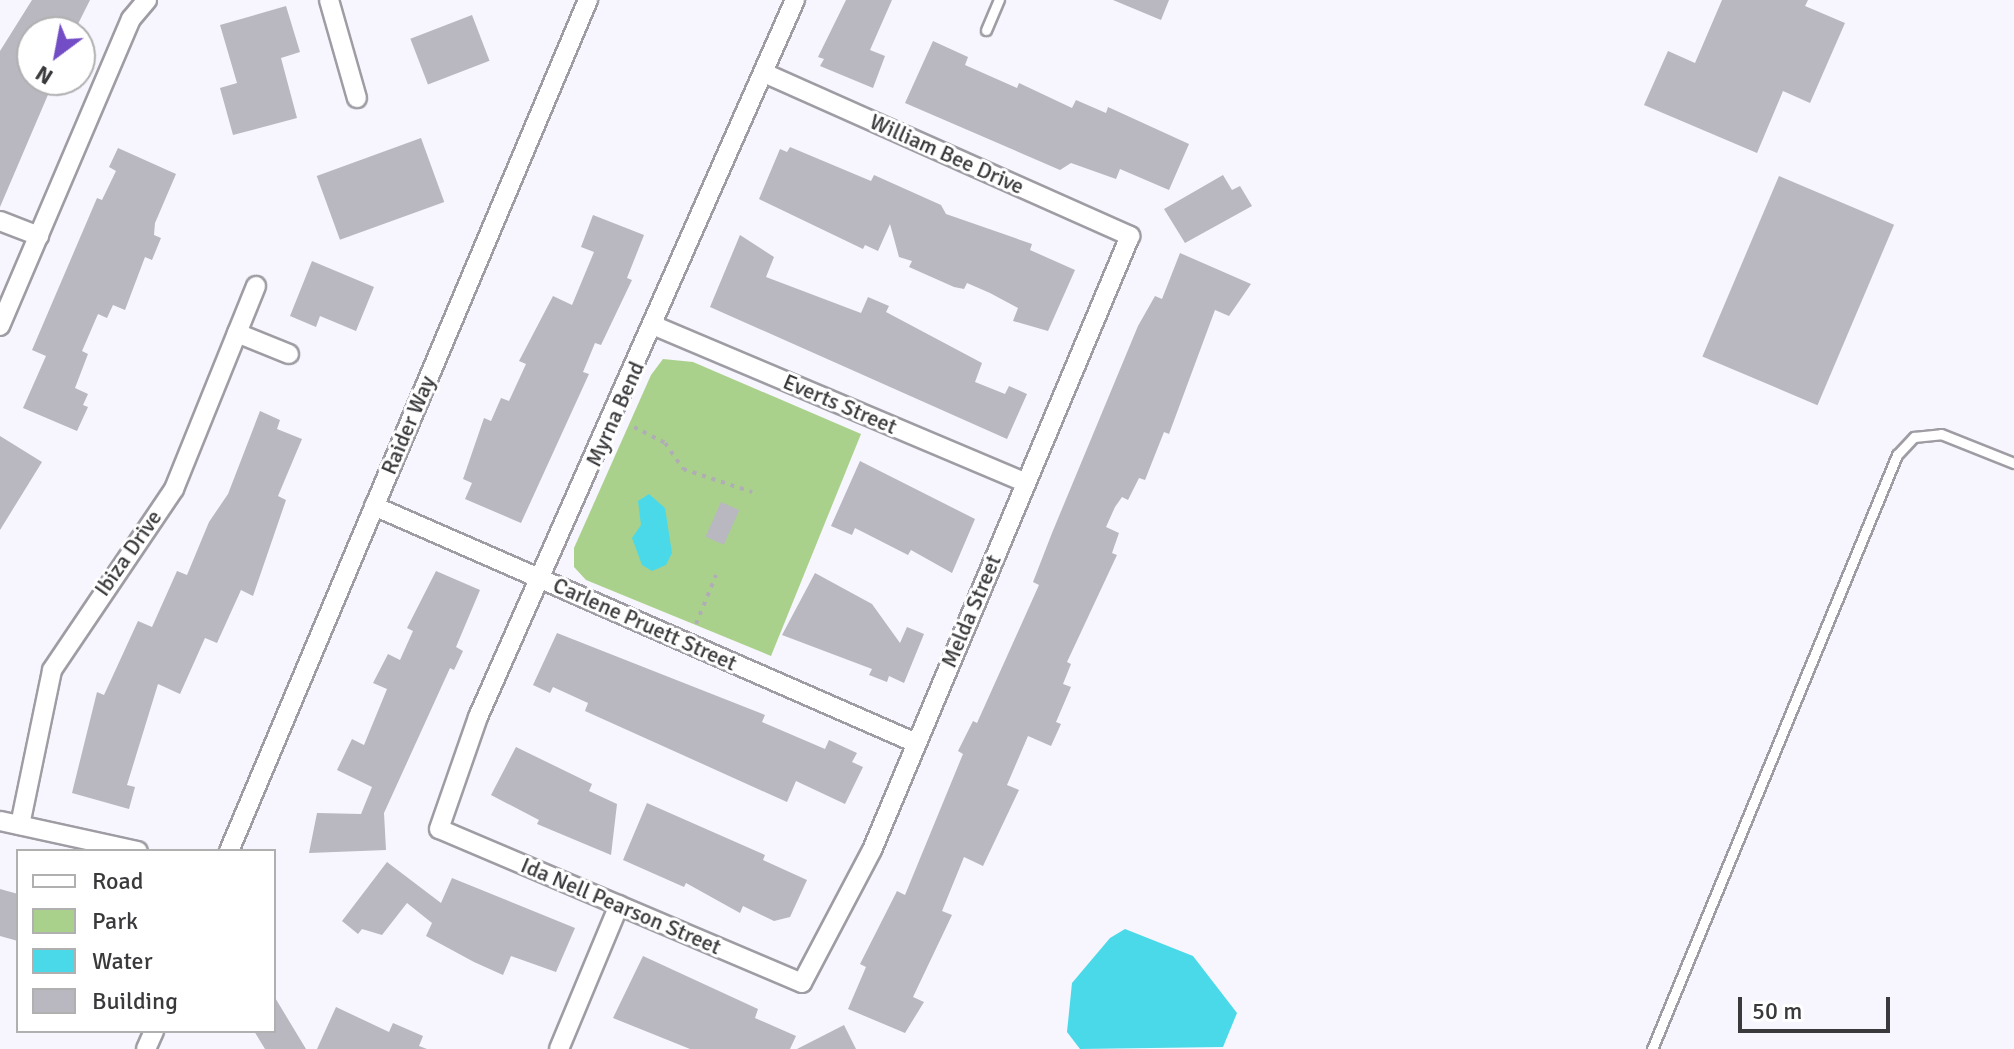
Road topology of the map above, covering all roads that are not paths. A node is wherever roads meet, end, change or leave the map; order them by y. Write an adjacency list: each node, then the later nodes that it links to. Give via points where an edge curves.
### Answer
1 (147, 0): 10 (street, via 131,19)
2 (329, 0): 8 (street)
3 (588, 0): 19 (street, Raider Way)
4 (795, 0): 7 (street, Myrna Bend)
5 (999, 0): 6 (lane)
6 (986, 30)
7 (764, 73): 11 (street, William Bee Drive); 14 (street, Myrna Bend)
8 (357, 98)
9 (0, 221): 10 (street)
10 (39, 236): 13 (street)
11 (1130, 236): 18 (street, Melda Street)
12 (256, 286): 15 (street, Ibiza Drive)
13 (0, 326)
14 (655, 326): 18 (street, Everts Street); 20 (street, Myrna Bend)
15 (237, 333): 16 (street); 23 (street, Ibiza Drive, via 174,489 52,670)
16 (289, 354)
17 (2014, 463): 30 (lane, via 1941,434 1914,437 1897,455)
18 (1025, 482): 21 (street, Melda Street)
19 (374, 506): 20 (street, Carlene Pruett Street); 26 (street, Raider Way)
20 (541, 579): 21 (street, Carlene Pruett Street); 24 (street, Myrna Bend, via 478,717)
21 (916, 743): 28 (street, Melda Street, via 872,850)
22 (0, 821): 23 (street)
23 (20, 825): 25 (street)
24 (439, 829): 27 (street, Ida Nell Pearson Street)
25 (129, 849)
26 (230, 849)
27 (619, 905): 28 (street, Ida Nell Pearson Street); 29 (street)
28 (802, 983)
29 (559, 1049)
30 (1652, 1049)

